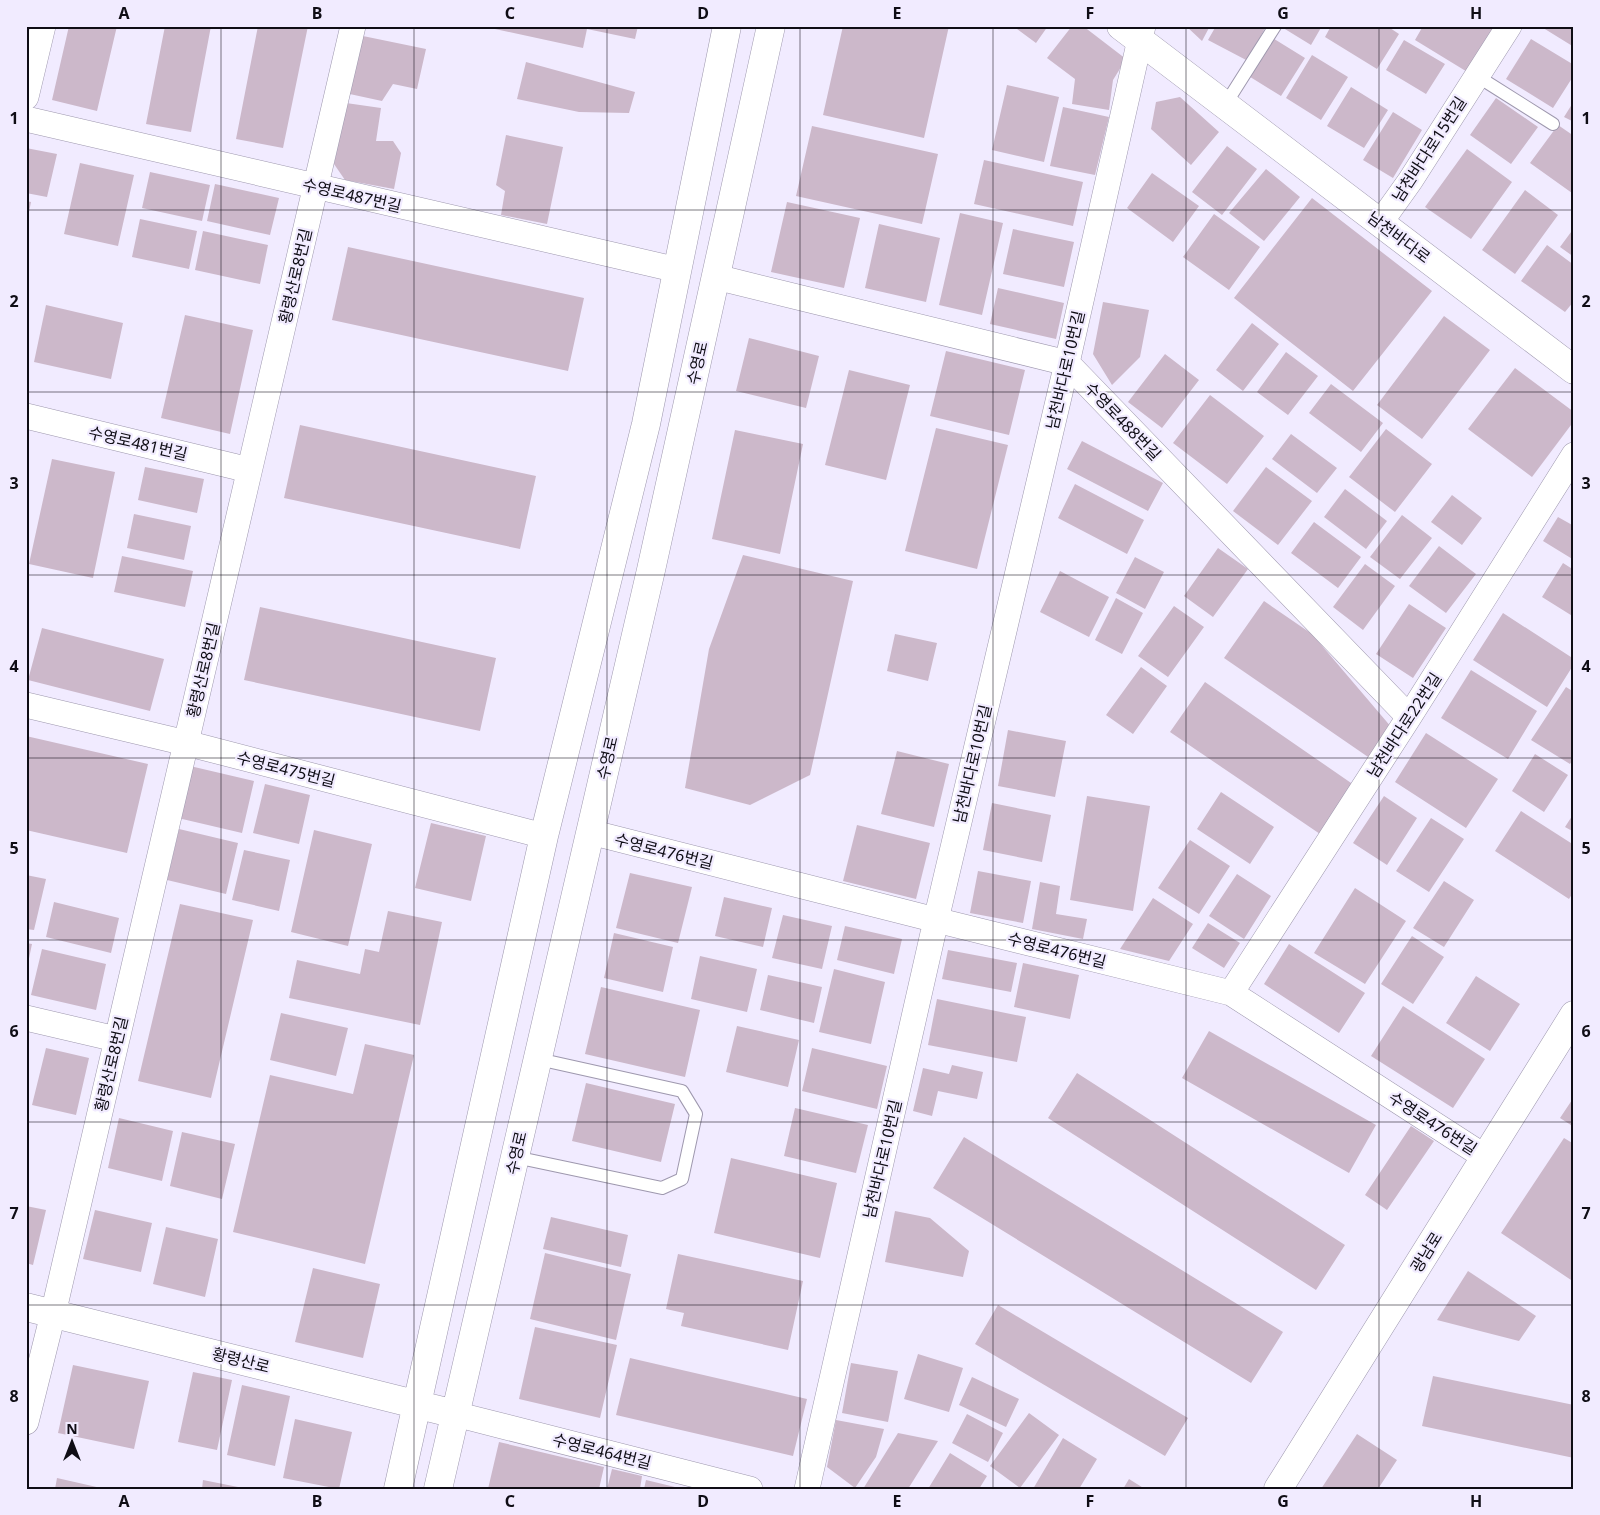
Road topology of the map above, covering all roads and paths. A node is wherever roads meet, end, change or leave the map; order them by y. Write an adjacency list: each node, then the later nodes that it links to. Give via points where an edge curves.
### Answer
1 (43, 26): 9 (street)
2 (353, 26): 13 (street, 황령산로8번길)
3 (727, 26): 15 (main road)
4 (771, 26): 16 (main road, 수영로)
5 (1275, 26): 10 (lane)
6 (1509, 26): 8 (street, 남천바다로15번길)
7 (1135, 31): 10 (main road, 남천바다로); 17 (street, 남천바다로10번길)
8 (1477, 76): 12 (lane); 14 (street, 남천바다로15번길)
9 (26, 97)
10 (1225, 105): 14 (main road, 남천바다로)
11 (26, 119): 13 (street, 수영로487번길)
12 (1553, 124)
13 (316, 186): 15 (street, 수영로487번길); 21 (street, 황령산로8번길)
14 (1380, 223): 18 (main road, 남천바다로)
15 (678, 270): 26 (main road, via 646,424)
16 (716, 278): 17 (street); 25 (main road, 수영로)
17 (1066, 363): 23 (street, 수영로488번길); 27 (street, 남천바다로10번길)
18 (1574, 370)
19 (26, 416): 21 (street, 수영로481번길)
20 (1574, 455): 23 (street, 남천바다로22번길)
21 (250, 470): 24 (street, 황령산로8번길)
22 (26, 705): 24 (street, 수영로475번길)
23 (1409, 717): 28 (street, 남천바다로22번길)
24 (186, 743): 26 (street, 수영로475번길); 31 (street, 황령산로8번길)
25 (590, 832): 27 (street, 수영로476번길); 32 (main road, 수영로)
26 (544, 836): 37 (main road)
27 (936, 920): 28 (street, 수영로476번길); 43 (street, 남천바다로10번길)
28 (1230, 993): 33 (street, 수영로476번길)
29 (1574, 1015): 33 (main road, 광남로)
30 (26, 1018): 31 (street)
31 (116, 1039): 36 (street, 황령산로8번길)
32 (538, 1059): 34 (main road, 수영로); 34 (lane, via 682,1091 696,1114 682,1179 662,1188)
33 (1485, 1156): 44 (main road, 광남로)
34 (515, 1157): 38 (main road, 수영로)
35 (26, 1307): 36 (main road, 황령산로)
36 (53, 1314): 37 (main road, 황령산로); 39 (street, 황령산로8번길)
37 (417, 1404): 38 (main road, 황령산로); 40 (main road)
38 (455, 1414): 41 (main road, 수영로); 42 (street, 수영로464번길)
39 (26, 1422)
40 (398, 1489)
41 (438, 1489)
42 (750, 1489)
43 (808, 1489)
44 (1278, 1489)

